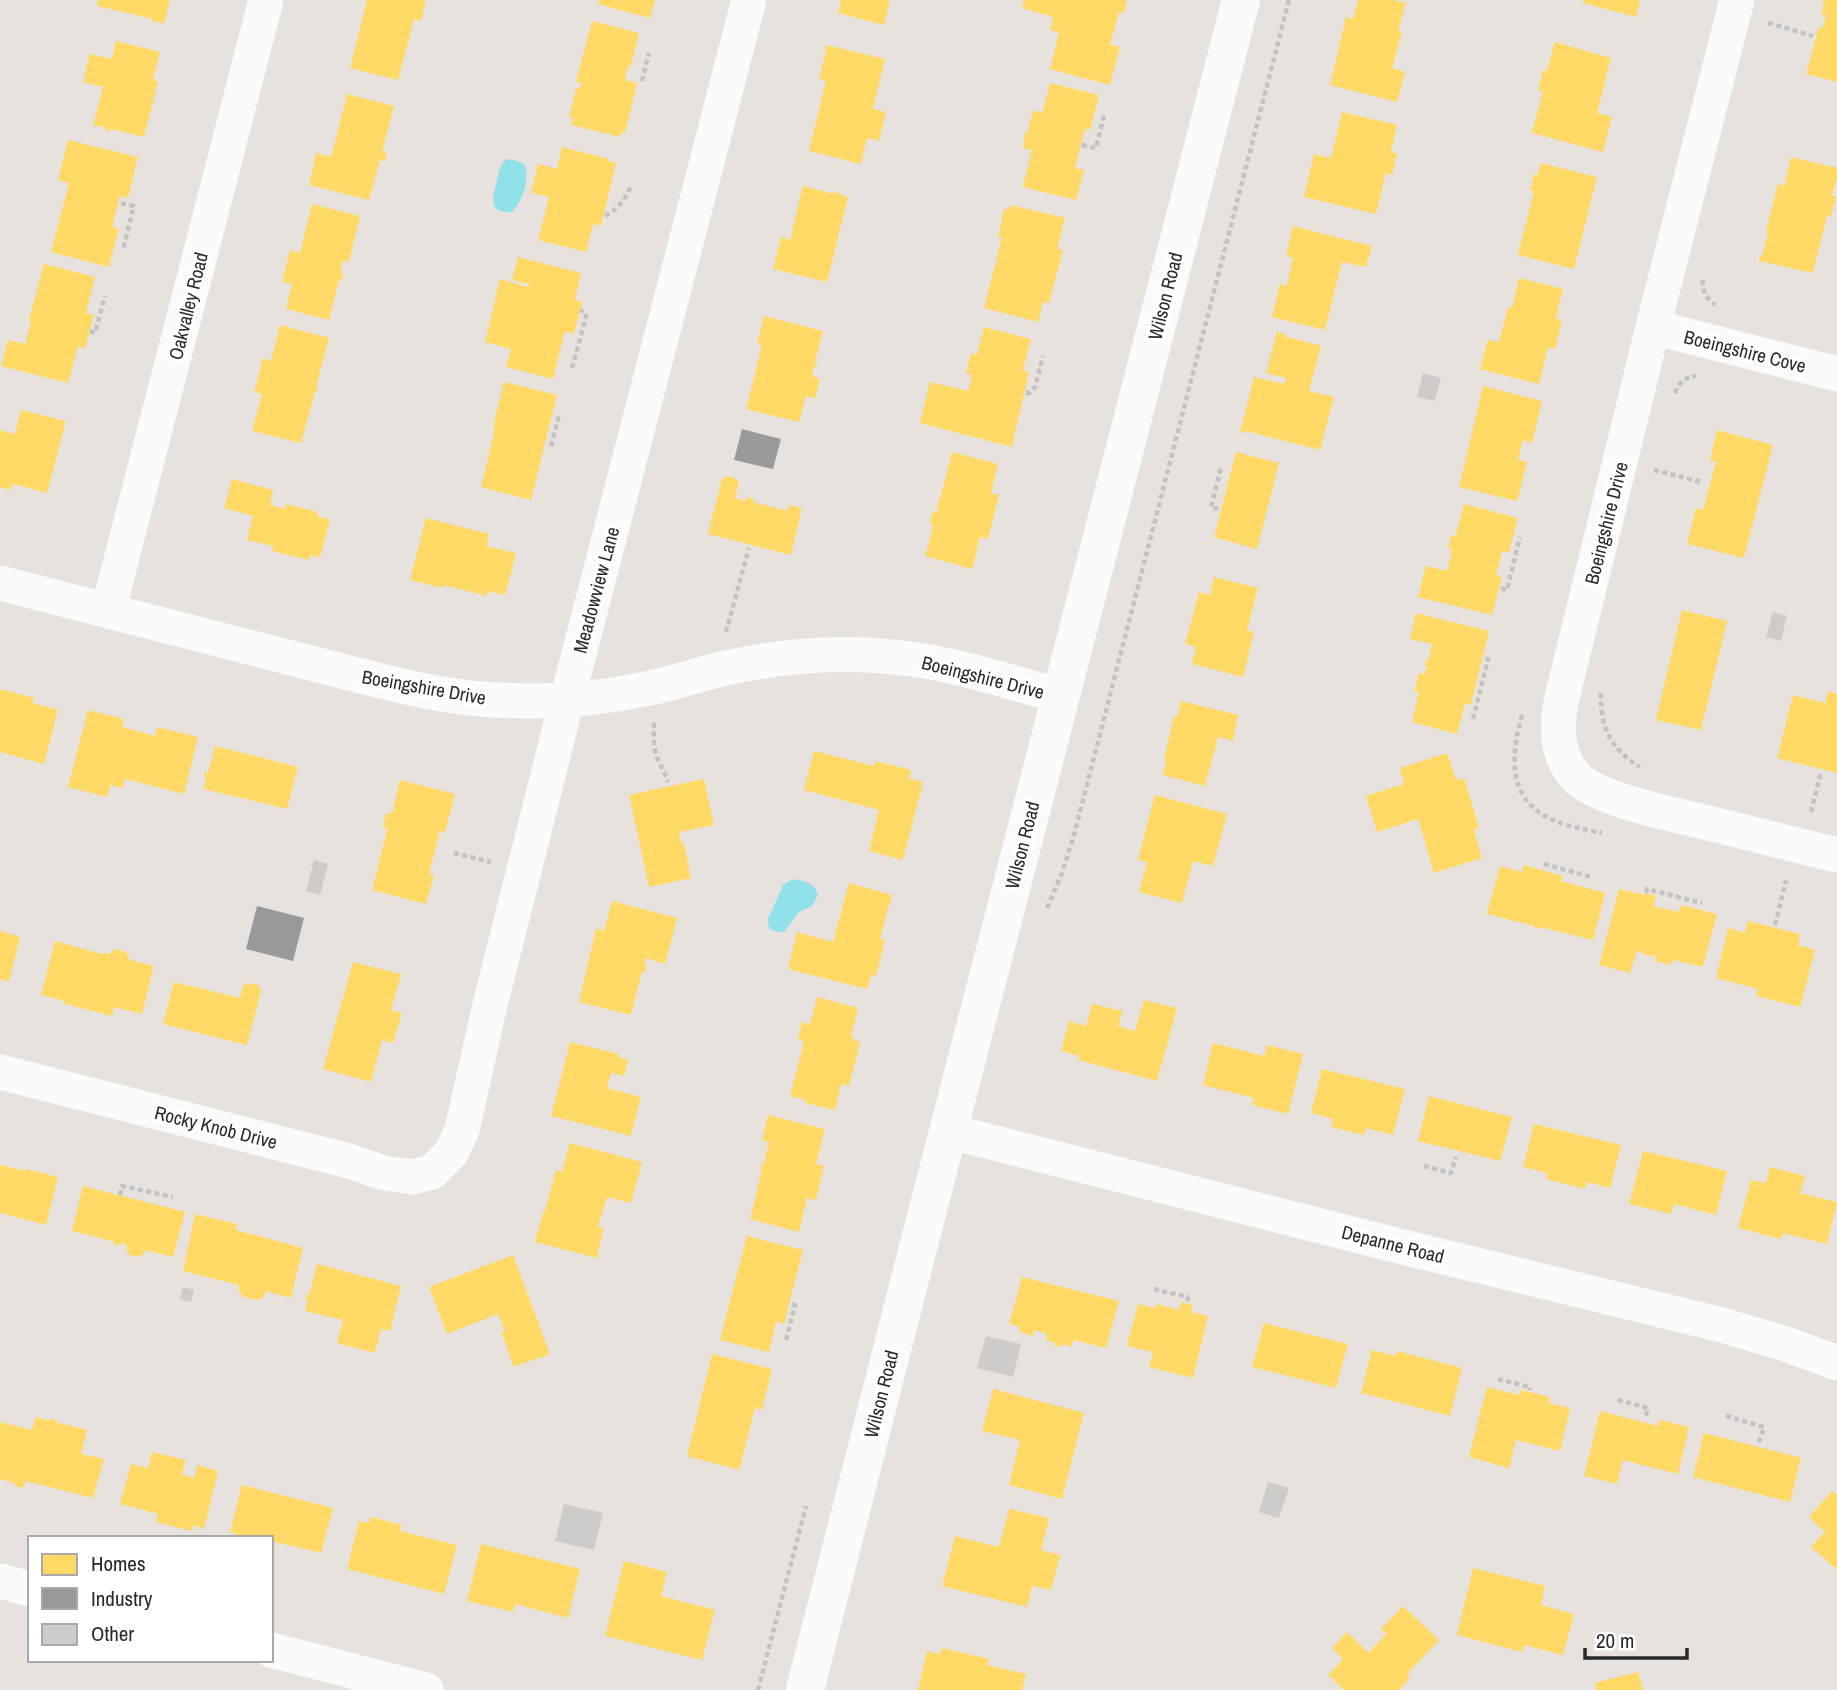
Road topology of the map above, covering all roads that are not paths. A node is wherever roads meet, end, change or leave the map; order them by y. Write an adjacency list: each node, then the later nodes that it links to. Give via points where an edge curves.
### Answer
1 (267, 0): 8 (street, Oakvalley Road)
2 (750, 0): 10 (street, Meadowview Lane)
3 (1241, 0): 9 (street, Wilson Road)
4 (1737, 0): 5 (street, Boeingshire Drive)
5 (1653, 327): 6 (street, Boeingshire Cove); 11 (street, Boeingshire Drive, via 1561,702 1562,752 1567,766 1594,790)
6 (1837, 374)
7 (0, 583): 8 (street, Boeingshire Drive)
8 (108, 611): 10 (street, Boeingshire Drive, via 418,689 471,698)
9 (1061, 696): 10 (street, Boeingshire Drive, via 912,659 870,656 796,657 720,669 649,689); 13 (street, Wilson Road)
10 (567, 700): 14 (street, Meadowview Lane, via 462,1130 451,1153)
11 (1837, 855)
12 (0, 1072): 14 (street, Rocky Knob Drive, via 384,1173 412,1177)
13 (948, 1131): 15 (street, Depanne Road, via 1722,1325); 20 (street, Wilson Road)
14 (432, 1172)
15 (1837, 1363)
16 (0, 1581): 17 (street)
17 (28, 1588)
18 (273, 1651): 19 (street)
19 (426, 1690)
20 (805, 1690)

